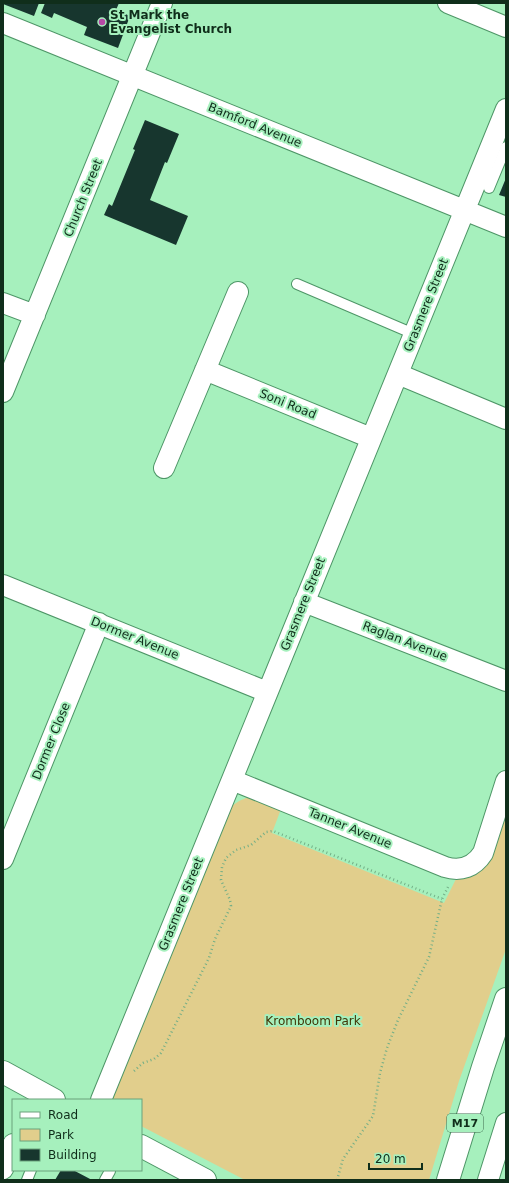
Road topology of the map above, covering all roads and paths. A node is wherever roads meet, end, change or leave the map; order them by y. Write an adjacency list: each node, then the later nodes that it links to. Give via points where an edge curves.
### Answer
1 (162, 3): 5 (street, Church Street)
2 (448, 3): 4 (street)
3 (3, 23): 5 (street, Bamford Avenue)
4 (506, 27)
5 (133, 76): 9 (street, Bamford Avenue); 14 (street, Church Street)
6 (506, 112): 9 (street, Grasmere Street)
7 (506, 147): 8 (lane)
8 (489, 188)
9 (465, 210): 10 (street, Bamford Avenue); 15 (street, Grasmere Street)
10 (506, 226)
11 (297, 284): 15 (lane)
12 (238, 292): 16 (street)
13 (3, 302): 14 (street)
14 (35, 315): 18 (street, Church Street)
15 (414, 334): 17 (street, Grasmere Street)
16 (205, 370): 20 (street, Soni Road); 21 (street)
17 (398, 374): 19 (street); 20 (street, Grasmere Street)
18 (3, 392)
19 (506, 419)
20 (372, 438): 23 (street, Grasmere Street)
21 (164, 468)
22 (3, 585): 24 (street, Dormer Avenue)
23 (304, 602): 25 (street, Raglan Avenue); 26 (street, Grasmere Street)
24 (99, 623): 26 (street, Dormer Avenue); 29 (street, Dormer Close)
25 (506, 681)
26 (267, 692): 27 (street, Grasmere Street)
27 (232, 780): 28 (street, Tanner Avenue, via 456,870 477,862 483,853); 31 (street, Grasmere Street)
28 (506, 781)
29 (3, 859)
30 (506, 999): 43 (main road, M17)
31 (115, 1065): 34 (street, Grasmere Street); 42 (path, via 134,1072 143,1063 161,1053 231,906 221,880 226,858 236,850 251,845 266,832 273,831 442,899 428,957 387,1048 373,1116 343,1158)
32 (3, 1072): 33 (main road)
33 (40, 1097)
34 (101, 1099)
35 (506, 1123): 44 (street)
36 (12, 1146): 38 (street)
37 (142, 1147): 41 (main road)
38 (3, 1169)
39 (32, 1171): 40 (lane)
40 (27, 1180)
41 (205, 1180)
42 (337, 1180)
43 (448, 1180)
44 (488, 1180)

